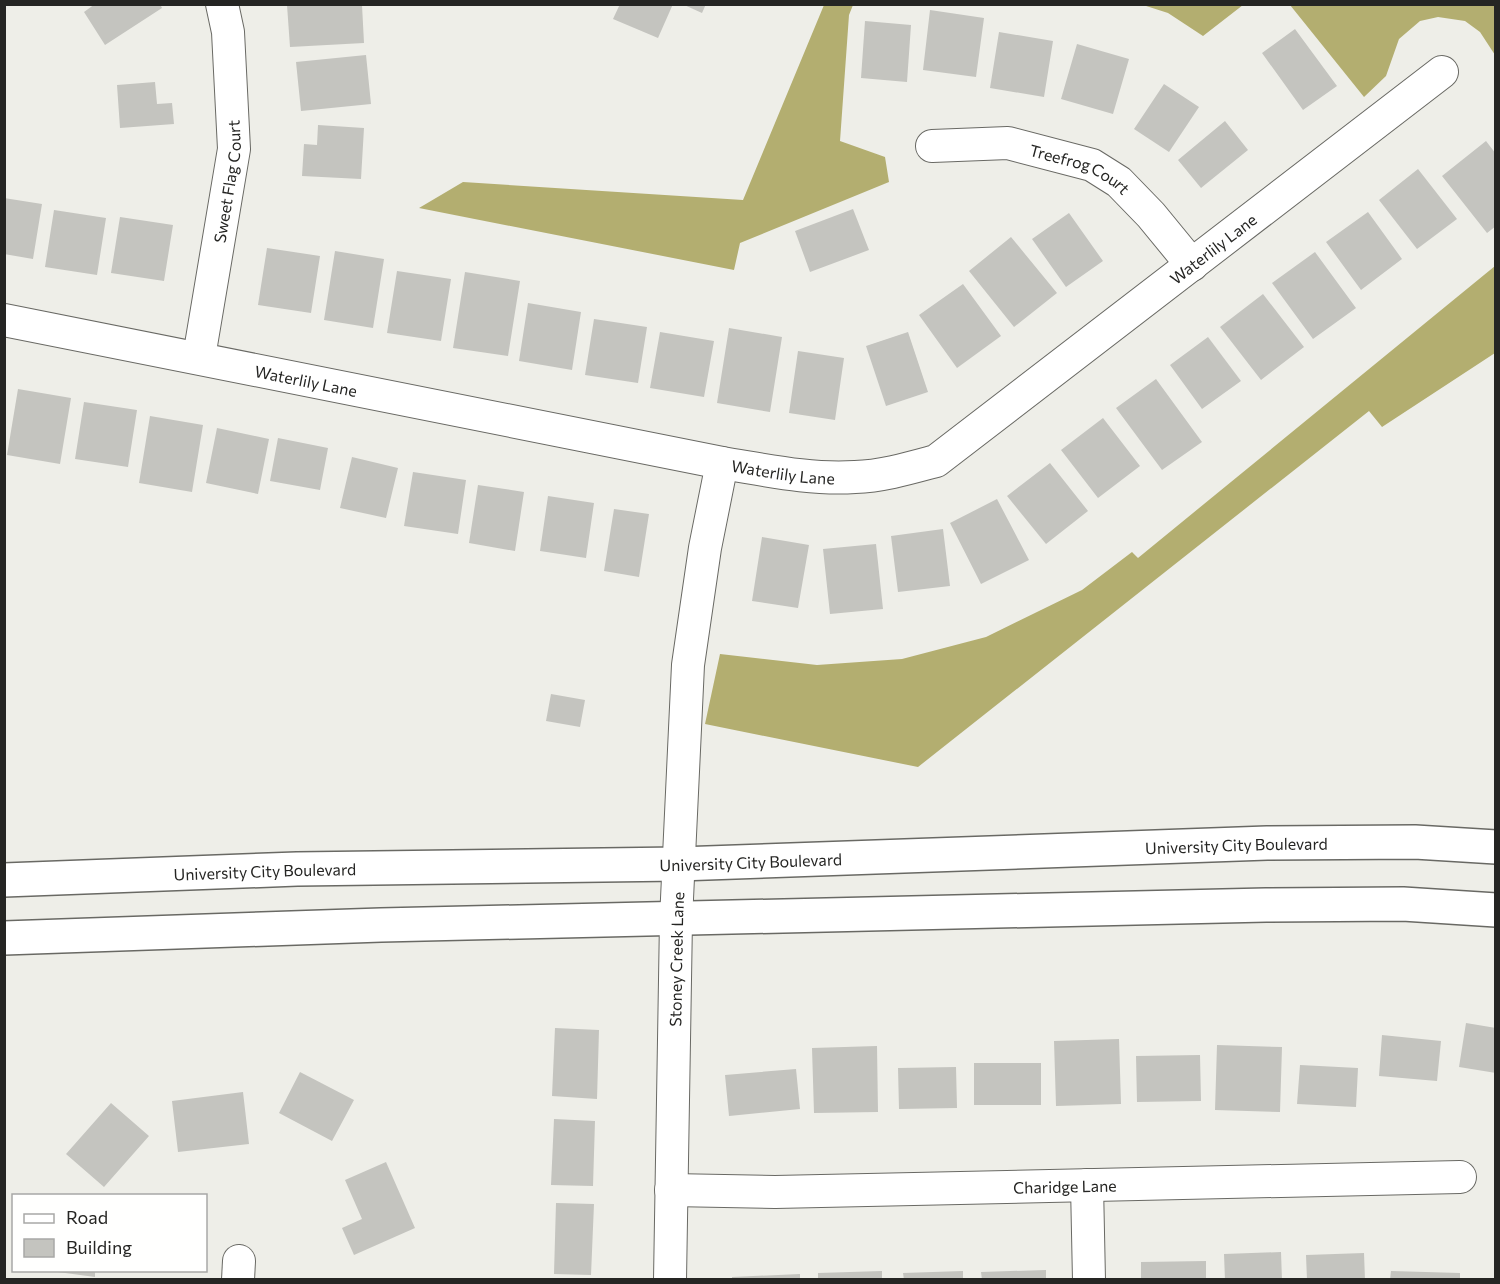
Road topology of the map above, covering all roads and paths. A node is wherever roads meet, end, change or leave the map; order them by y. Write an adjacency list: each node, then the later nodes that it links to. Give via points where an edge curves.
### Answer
1 (222, 4): 6 (street, Sweet Flag Court, via 228,32 234,149)
2 (1442, 72): 4 (street, Waterlily Lane)
3 (932, 146): 4 (street, Treefrog Court, via 1008,143 1092,165 1119,182)
4 (1192, 265): 7 (street, Waterlily Lane, via 936,461 854,477 802,476)
5 (4, 320): 6 (street, Waterlily Lane)
6 (199, 357): 7 (street, Waterlily Lane)
7 (722, 463): 9 (street, Stoney Creek Lane, via 688,664)
8 (1496, 847): 9 (main road, University City Boulevard, via 1415,842 1267,843)
9 (679, 864): 10 (main road, University City Boulevard, via 297,869); 12 (street, Stoney Creek Lane)
10 (4, 880)
11 (1496, 910): 12 (main road, via 1403,904 1278,905)
12 (676, 920): 13 (main road); 16 (street, Stoney Creek Lane)
13 (4, 938)
14 (1460, 1177): 15 (street, Charidge Lane)
15 (1087, 1185): 16 (street, Charidge Lane, via 775,1192); 18 (street)
16 (671, 1190): 17 (street, Stoney Creek Lane)
17 (670, 1280)
18 (1089, 1280)

